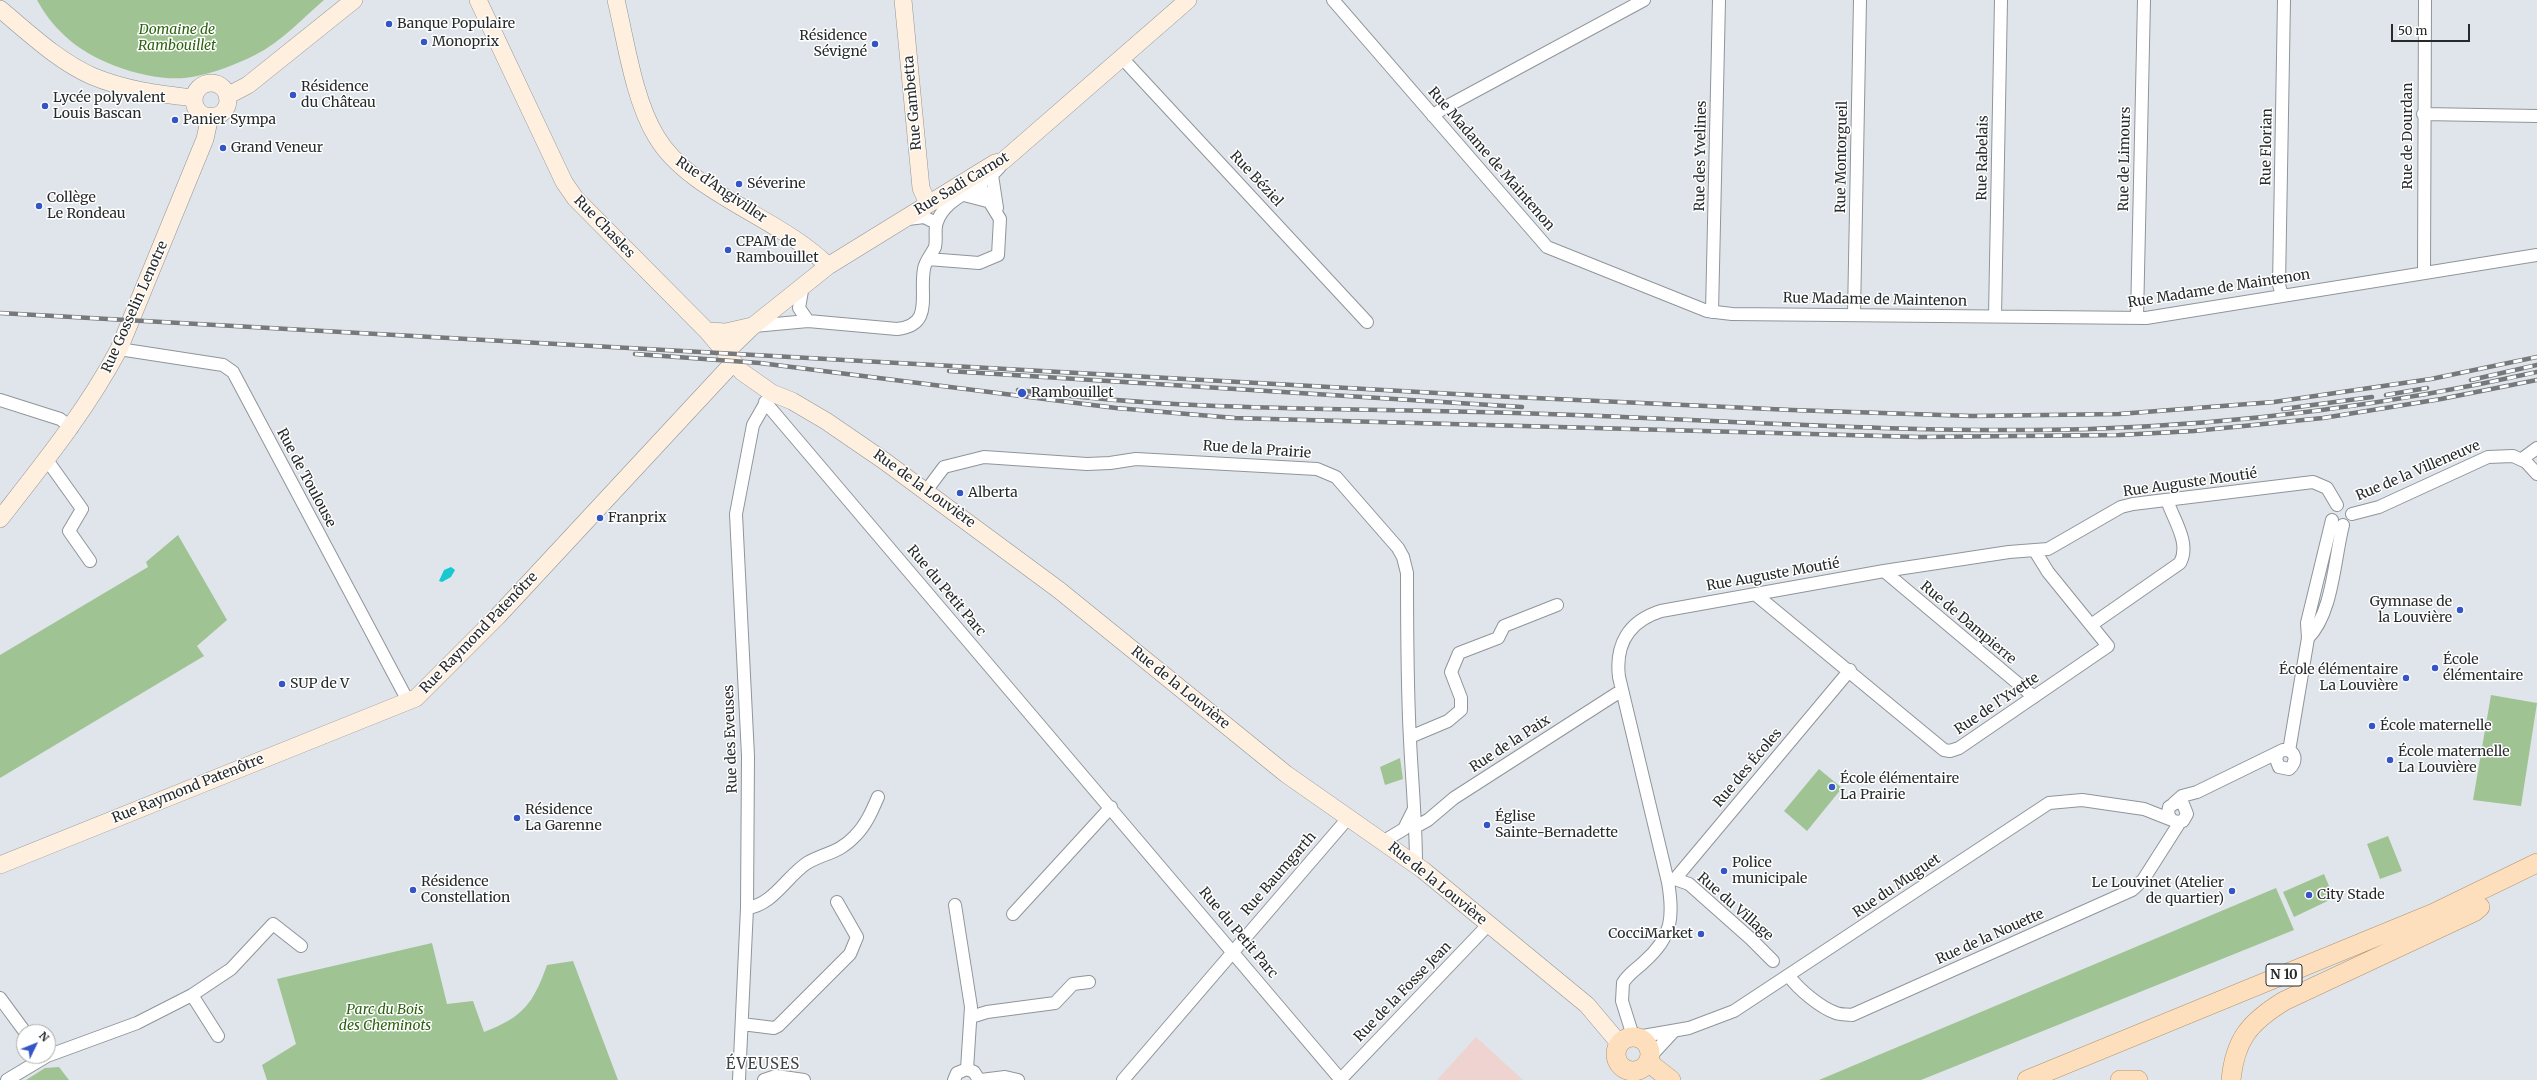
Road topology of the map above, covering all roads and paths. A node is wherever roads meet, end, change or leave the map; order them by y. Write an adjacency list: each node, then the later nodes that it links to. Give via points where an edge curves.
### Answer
1 (354, 0): 16 (main road, via 248,85)
2 (616, 0): 32 (main road, Rue d'Angiviller, via 641,101 655,136 666,151 697,178 792,237)
3 (903, 0): 26 (main road, Rue Gambetta, via 921,188)
4 (1188, 0): 15 (main road, Rue Sadi Carnot)
5 (1333, 0): 20 (street, Rue Madame de Maintenon)
6 (1644, 0): 20 (street, via 1442,109)
7 (1718, 0): 36 (street, Rue des Yvelines)
8 (1860, 0): 37 (street, Rue Montorgueil)
9 (2001, 0): 38 (street, Rue Rabelais)
10 (2144, 0): 39 (street, Rue de Limours)
11 (2284, 0): 35 (street, Rue Florian, via 2279,285)
12 (2424, 0): 18 (street, Rue de Dourdan)
13 (478, 3): 43 (main road, Rue Chasles, via 506,56 564,182 575,198)
14 (0, 9): 17 (main road, via 63,59 92,76 124,88)
15 (1122, 58): 22 (main road, Rue Sadi Carnot); 41 (street, Rue Béziel)
16 (227, 96): 17 (main road, via 220,86 209,83 199,88); 19 (main road, via 224,110 220,114)
17 (194, 98): 19 (main road, via 196,108)
18 (2423, 114): 21 (street); 33 (street, Rue de Dourdan)
19 (210, 116): 44 (main road, Rue Gosselin Lenotre, via 205,139)
20 (1434, 116): 36 (street, Rue Madame de Maintenon, via 1546,247)
21 (2537, 116)
22 (1003, 161): 23 (street); 24 (main road, Rue Sadi Carnot, via 995,163)
23 (992, 174): 24 (street); 27 (street)
24 (977, 180): 25 (street); 26 (main road, Rue Sadi Carnot); 27 (street)
25 (964, 195): 26 (street); 27 (street)
26 (937, 203): 28 (main road, Rue Sadi Carnot); 29 (street)
27 (994, 207): 31 (street, via 1002,226 998,255 978,262)
28 (908, 218): 29 (street, via 924,217); 32 (main road, Rue Sadi Carnot)
29 (936, 223): 31 (street, via 935,246)
30 (2537, 255): 33 (street, Rue Madame de Maintenon)
31 (928, 259): 40 (street, via 924,267 922,316 909,328)
32 (828, 266): 34 (main road, Rue Sadi Carnot)
33 (2424, 273): 35 (street, Rue Madame de Maintenon)
34 (803, 285): 40 (street, via 799,308); 42 (main road, Rue Sadi Carnot)
35 (2282, 295): 39 (street, Rue Madame de Maintenon)
36 (1712, 312): 37 (street, Rue Madame de Maintenon)
37 (1854, 314): 38 (street, Rue Madame de Maintenon)
38 (1995, 316): 39 (street, Rue Madame de Maintenon)
39 (2138, 318)
40 (808, 321): 42 (street)
41 (1367, 322)
42 (753, 326): 43 (main road, via 726,332); 45 (main road, Rue Sadi Carnot)
43 (707, 330): 45 (main road, Rue Chasles)
44 (120, 349): 49 (main road, Rue Gosselin Lenotre, via 102,383); 69 (street, Rue de Toulouse, via 223,365 233,372)
45 (729, 358): 47 (main road, Rue de la Louvière); 69 (main road, Rue Raymond Patenôtre, via 497,617 427,689)
46 (0, 400): 49 (street, via 60,419)
47 (770, 401): 48 (street); 48 (street, Rue du Petit Parc); 54 (main road, Rue de la Louvière, via 832,425); 90 (street, Rue des Eveuses, via 753,425 736,514 748,756)
48 (774, 412): 74 (street, Rue du Petit Parc)
49 (72, 428): 52 (main road, Rue Gosselin Lenotre)
50 (2537, 448): 51 (street)
51 (2522, 459): 53 (street); 57 (street, Rue de la Villeneuve, via 2513,456 2488,457 2379,507)
52 (47, 460): 58 (main road, Rue Gosselin Lenotre); 61 (street, via 82,510 69,530)
53 (2537, 474)
54 (926, 491): 70 (street, Rue de la Prairie, via 944,467 984,457 1087,464 1136,459 1260,465 1318,469 1336,477 1403,557 1407,573); 78 (main road, Rue de la Louvière, via 1059,590 1286,774)
55 (2167, 500): 56 (street, Rue Auguste Moutié, via 2313,482 2327,488); 60 (street, Rue Auguste Moutié, via 2121,507 2055,547); 65 (street, via 2183,542 2184,552 2180,563)
56 (2337, 504): 57 (street, via 2347,506); 59 (street, via 2331,511)
57 (2352, 514): 59 (street, via 2351,520)
58 (0, 519)
59 (2338, 523): 71 (street, Rue du Muguet, via 2323,618 2308,638 2281,756)
60 (2035, 551): 62 (street, Rue Auguste Moutié, via 2009,552); 65 (street, Rue de l'Yvette, via 2048,572)
61 (90, 561)
62 (1884, 571): 63 (street, Rue Auguste Moutié); 68 (street, Rue de Dampierre)
63 (1755, 594): 66 (street, Rue de l'Yvette); 67 (street, Rue Auguste Moutié, via 1661,611 1642,618 1628,631 1619,651 1618,668)
64 (1557, 606): 70 (street, via 1504,626 1498,638 1459,653 1451,672 1461,698 1461,710 1448,721)
65 (2091, 625): 68 (street, Rue de l'Yvette, via 2108,646)
66 (1850, 670): 68 (street, Rue de l'Yvette, via 1944,750 1950,751 1959,748); 86 (street, Rue des Écoles)
67 (1622, 693): 80 (street, Rue de la Paix, via 1616,694 1454,798); 86 (street, Rue Auguste Moutié)
68 (2034, 698)
69 (408, 701): 84 (main road, Rue Raymond Patenôtre)
70 (1410, 737): 76 (street, Rue de la Prairie)
71 (2197, 792): 73 (street, Rue du Muguet, via 2182,796); 75 (street)
72 (878, 797): 90 (street, via 868,820 841,850 807,863 758,907)
73 (2172, 804): 75 (street, via 2180,803); 77 (street, Rue du Muguet); 79 (street, via 2168,814)
74 (1111, 807): 91 (street); 94 (street, Rue du Petit Parc)
75 (2187, 808): 79 (street, via 2186,817)
76 (1414, 809): 80 (street, Rue de la Prairie); 81 (street, Rue de la Prairie, via 1404,829)
77 (2144, 809): 79 (street, Rue du Muguet); 96 (street, Rue du Muguet, via 2082,800 2049,803)
78 (1349, 817): 81 (main road, Rue de la Louvière); 94 (street, Rue Baumgarth)
79 (2176, 820): 96 (street, Rue de la Nouette, via 2143,880 2132,890 1852,1015 1837,1013 1822,1005)
80 (1417, 826): 83 (street, Rue de la Prairie)
81 (1384, 841): 83 (main road, Rue de la Louvière)
82 (2537, 862): 121 (main road, N 10, via 2434,914)
83 (1416, 864): 92 (main road, Rue de la Louvière)
84 (0, 865)
85 (2537, 876): 89 (main road, N 10)
86 (1671, 881): 95 (street, Rue du Village, via 1689,884); 105 (street, Rue Auguste Moutié, via 1667,935 1661,946 1630,973 1623,983 1622,1001)
87 (837, 902): 102 (street, via 857,937 850,954 778,1026 774,1028)
88 (955, 905): 100 (street)
89 (2480, 907): 122 (main road, N 10, via 2472,908); 125 (main road, via 2284,1000 2263,1014 2247,1030 2237,1049)
90 (747, 908): 102 (street, Rue des Eveuses)
91 (1013, 914)
92 (1488, 926): 105 (main road, Rue de la Louvière, via 1508,939); 119 (street, Rue de la Fosse Jean)
93 (301, 946): 98 (street, via 273,924 232,969)
94 (1234, 952): 118 (street, Rue Baumgarth); 119 (street, Rue du Petit Parc)
95 (1773, 961)
96 (1789, 976): 103 (street, Rue du Muguet, via 1734,1011 1693,1027)
97 (1089, 982): 100 (street, via 1073,984 1055,1003 988,1012)
98 (192, 995): 104 (street); 106 (street, via 137,1023)
99 (0, 998): 101 (street)
100 (972, 1017): 109 (street)
101 (19, 1024)
102 (742, 1024): 112 (street, Rue des Eveuses)
103 (1674, 1031): 105 (street, Rue du Muguet); 107 (street)
104 (218, 1036)
105 (1630, 1039): 107 (main road, via 1649,1046); 110 (main road, via 1616,1058)
106 (56, 1052)
107 (1649, 1060): 110 (main road, via 1636,1071); 120 (main road)
108 (32, 1064): 111 (street)
109 (967, 1069): 115 (street, via 957,1073); 116 (street, via 974,1072)
110 (1624, 1075)
111 (7, 1080)
112 (739, 1080)
113 (764, 1080): 114 (street, via 776,1076)
114 (804, 1080)
115 (954, 1080)
116 (980, 1080): 117 (street, via 1005,1077)
117 (1018, 1080)
118 (1123, 1080)
119 (1341, 1080)
120 (1671, 1080)
121 (2028, 1080)
122 (2057, 1080)
123 (2120, 1080): 124 (main road)
124 (2138, 1080)
125 (2231, 1080)

